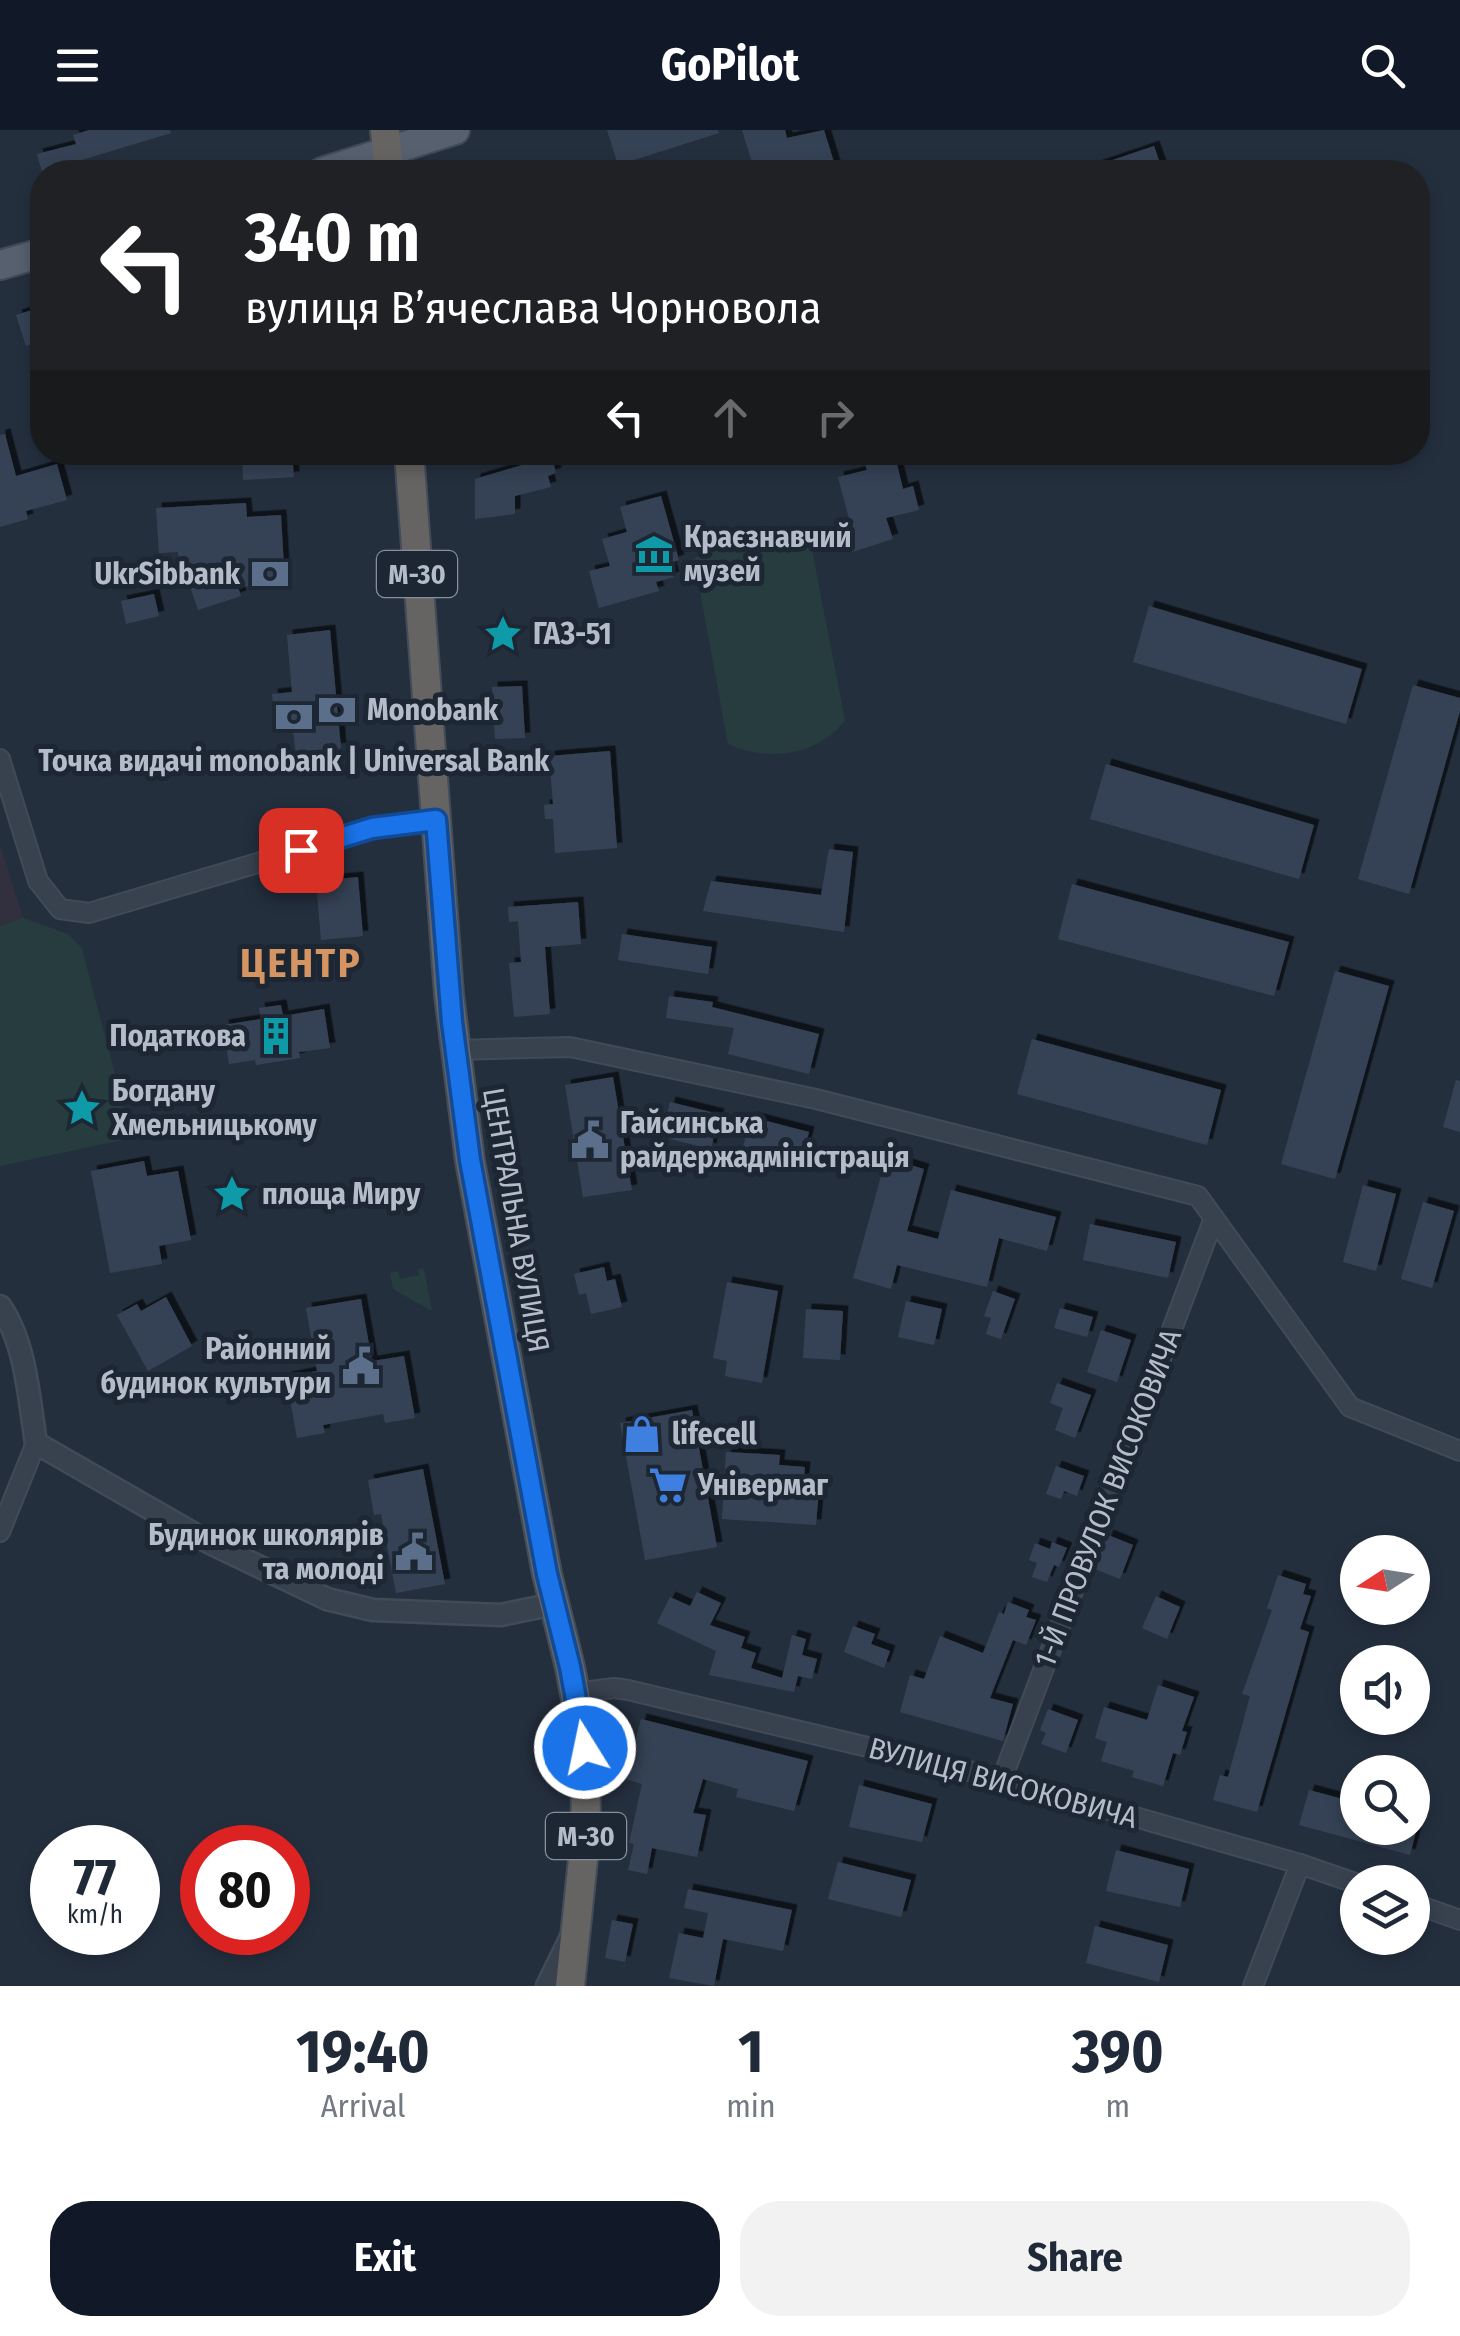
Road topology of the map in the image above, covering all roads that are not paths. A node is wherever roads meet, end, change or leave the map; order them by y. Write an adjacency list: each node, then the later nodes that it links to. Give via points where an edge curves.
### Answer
1 (455, 130): 2 (main road)
2 (387, 152): 3 (main road)
3 (361, 160)
4 (30, 257): 5 (main road)
5 (0, 266)
6 (410, 465): 8 (highway, ЦЕНТРАЛЬНА ВУЛИЦЯ / М-30)
7 (0, 759): 8 (street, via 38,881 60,908 89,913 372,828)
8 (436, 820): 9 (highway, ЦЕНТРАЛЬНА ВУЛИЦЯ / М-30)
9 (455, 1050): 10 (street, via 570,1047 816,1100 1198,1196); 15 (highway, ЦЕНТРАЛЬНА ВУЛИЦЯ / М-30)
10 (1214, 1218): 13 (street, via 1350,1406); 17 (street, 1-Й ПРОВУЛОК ВИСОКОВИЧА)
11 (0, 1306): 12 (street, via 18,1350)
12 (36, 1443): 14 (street); 15 (street, via 210,1543 327,1599 373,1610 501,1615)
13 (1460, 1451)
14 (0, 1532)
15 (554, 1604): 16 (highway, ЦЕНТРАЛЬНА ВУЛИЦЯ / М-30)
16 (576, 1693): 17 (street, ВУЛИЦЯ ВИСОКОВИЧА, via 628,1690); 22 (highway, ЦЕНТРАЛЬНА ВУЛИЦЯ / М-30, via 588,1767)
17 (1002, 1779): 18 (street, ВУЛИЦЯ ВИСОКОВИЧА)
18 (1300, 1864): 19 (street, ВУЛИЦЯ ВИСОКОВИЧА); 25 (street)
19 (1340, 1878)
20 (1430, 1909): 21 (street)
21 (1460, 1920)
22 (578, 1924): 23 (street, ЦЕНТРАЛЬНА ВУЛИЦЯ); 24 (highway, М-30)
23 (547, 1986)
24 (570, 1986)
25 (1253, 1986)

